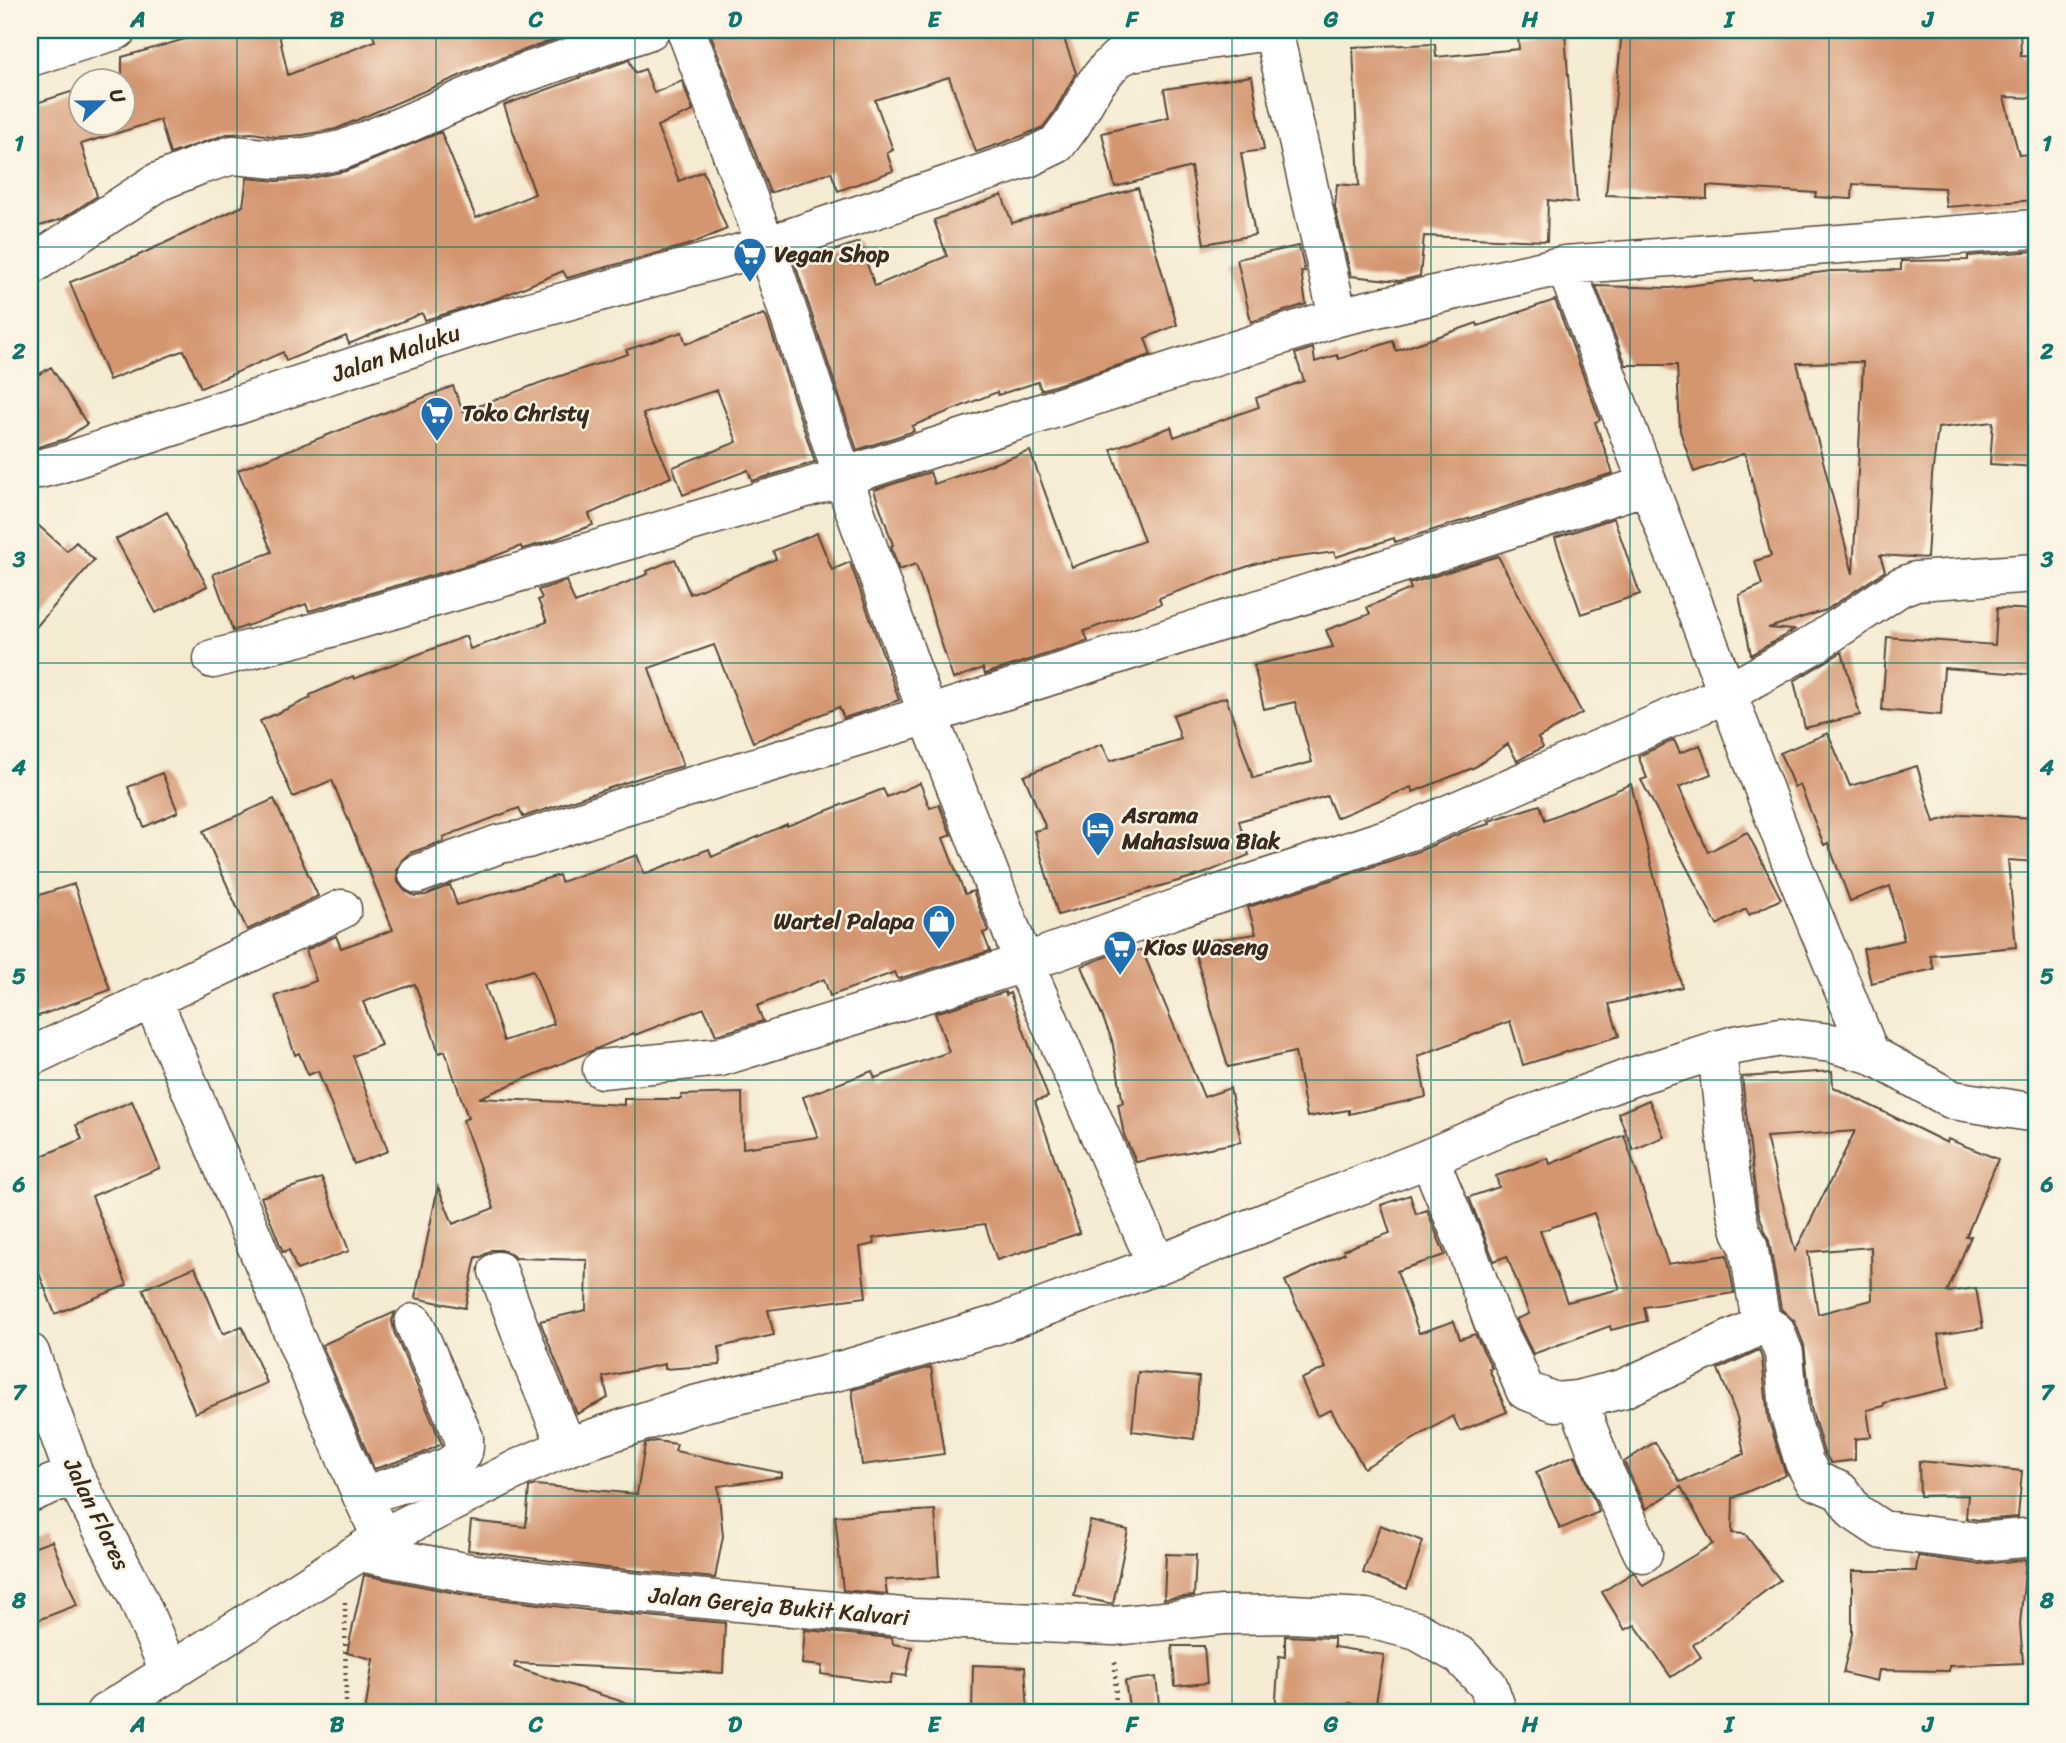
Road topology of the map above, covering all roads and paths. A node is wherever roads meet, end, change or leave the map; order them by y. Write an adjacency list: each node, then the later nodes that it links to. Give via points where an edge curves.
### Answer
1 (117, 30): 5 (street)
2 (650, 30): 9 (street, via 510,78 342,150 276,159 233,155 200,165 158,182)
3 (686, 30): 7 (street)
4 (1273, 30): 7 (street, Jalan Maluku, via 1132,52 1118,58 1095,84 1057,144); 10 (street)
5 (30, 57)
6 (2036, 229): 8 (street)
7 (766, 246): 11 (street, Jalan Maluku, via 480,325 48,468); 12 (street)
8 (1565, 265): 10 (street); 13 (street)
9 (30, 266)
10 (1338, 317): 12 (street)
11 (30, 468)
12 (843, 477): 15 (street); 17 (street)
13 (1647, 485): 16 (street); 17 (street)
14 (2036, 573): 16 (street, via 1908,584)
15 (212, 659)
16 (1728, 693): 20 (street, via 1410,831); 23 (street)
17 (928, 715): 18 (street, via 499,845); 20 (street)
18 (418, 874)
19 (342, 909): 21 (street)
20 (1024, 962): 25 (street, via 719,1057); 28 (street)
21 (152, 998): 24 (street); 37 (street)
22 (1717, 1050): 23 (street, via 1781,1037); 27 (street, via 1518,1119); 30 (street, via 1736,1211 1748,1245)
23 (1870, 1054): 26 (street, via 1953,1100)
24 (30, 1057)
25 (601, 1069)
26 (2036, 1113)
27 (1429, 1158): 28 (street); 33 (street, via 1493,1322 1525,1390 1555,1402)
28 (1157, 1265): 34 (street, via 996,1325 847,1369 694,1405)
29 (498, 1271): 34 (street)
30 (1761, 1322): 33 (street, via 1622,1389); 38 (street, via 1775,1331 1784,1353 1789,1412 1814,1480 1840,1491 1855,1512 1882,1530 1979,1542)
31 (414, 1323): 37 (street, via 464,1438 464,1451 458,1461 441,1469)
32 (30, 1353): 35 (street, Jalan Flores)
33 (1577, 1400): 40 (street)
34 (567, 1447): 39 (street)
35 (74, 1475): 36 (street); 42 (street, Jalan Flores, via 136,1594)
36 (30, 1493)
37 (362, 1496): 39 (street)
38 (2036, 1537)
39 (361, 1551): 41 (street, Jalan Gereja Bukit Kalvari, via 469,1573 705,1600 913,1618); 42 (street); 44 (path, via 347,1617)
40 (1643, 1553)
41 (1114, 1626): 45 (path); 46 (street, Jalan Gereja Bukit Kalvari, via 1223,1615 1366,1618 1417,1631 1461,1656 1488,1685)
42 (170, 1673): 43 (street)
43 (105, 1713)
44 (346, 1713)
45 (1116, 1713)
46 (1498, 1713)

